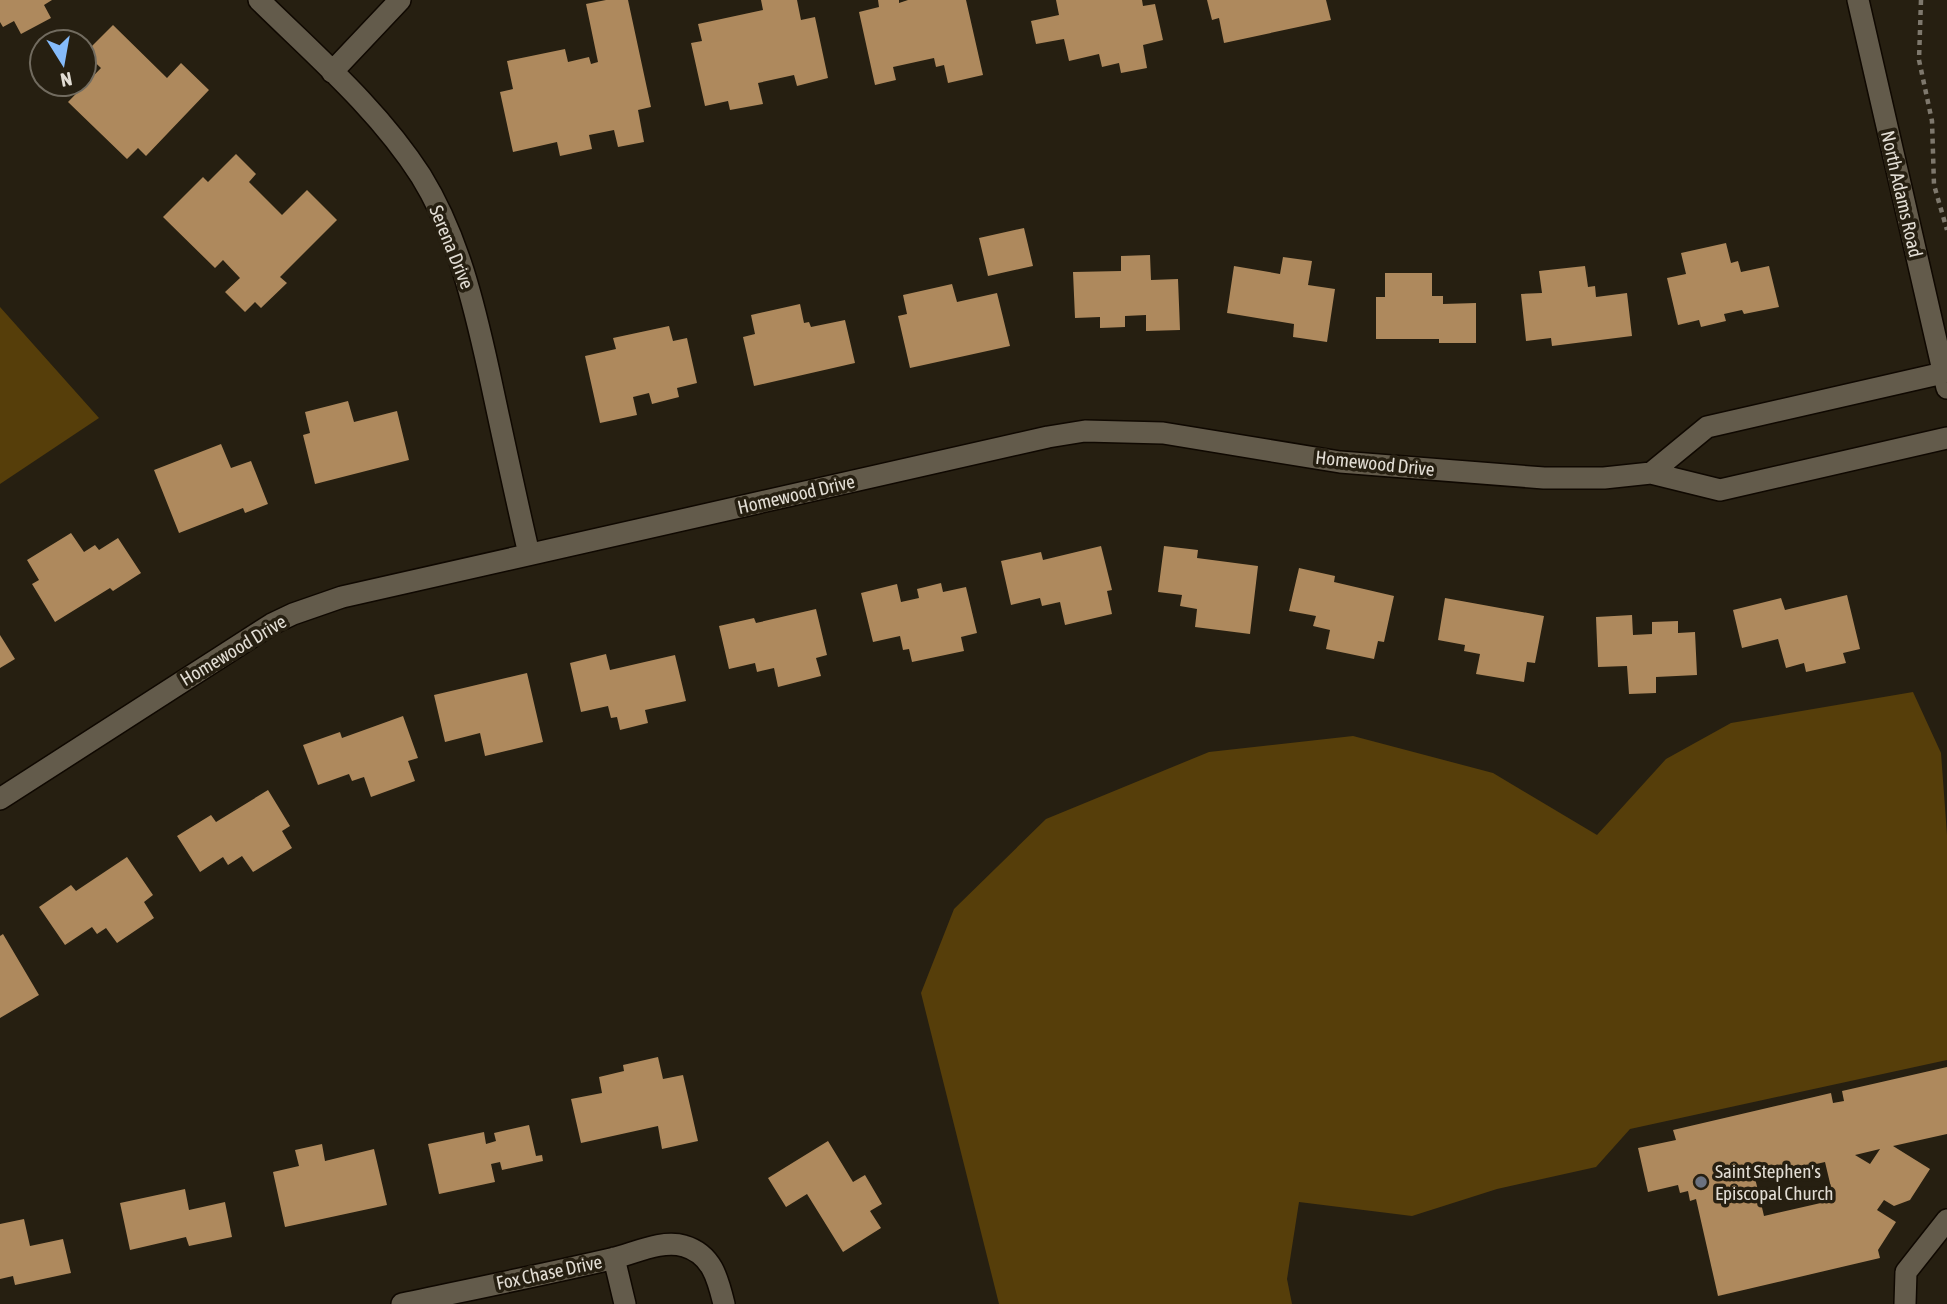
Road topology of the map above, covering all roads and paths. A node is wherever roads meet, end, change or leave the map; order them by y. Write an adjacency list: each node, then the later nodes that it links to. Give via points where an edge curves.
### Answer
1 (259, 0): 5 (street, Serena Drive)
2 (401, 0): 5 (street)
3 (1858, 0): 7 (street, North Adams Road)
4 (1921, 0): 6 (path, via 1919,60 1932,121 1934,185)
5 (332, 72): 10 (street, Serena Drive, via 401,149 444,219 473,299)
6 (1947, 230)
7 (1945, 381): 9 (street, via 1707,427)
8 (1947, 438): 9 (street, Homewood Drive, via 1720,490)
9 (1651, 473): 10 (street, Homewood Drive, via 1544,478 1340,462 1163,433 1085,431)
10 (529, 554): 11 (street, Homewood Drive, via 342,597 293,614 225,652)
11 (0, 799)
12 (1947, 1220): 17 (street, via 1906,1272)
13 (614, 1258): 14 (street, Fox Chase Drive); 15 (street, Fox Chase Drive); 16 (street, Fox Chase Drive, via 661,1246 685,1246 713,1268)
14 (402, 1304)
15 (625, 1304)
16 (724, 1304)
17 (1905, 1304)

